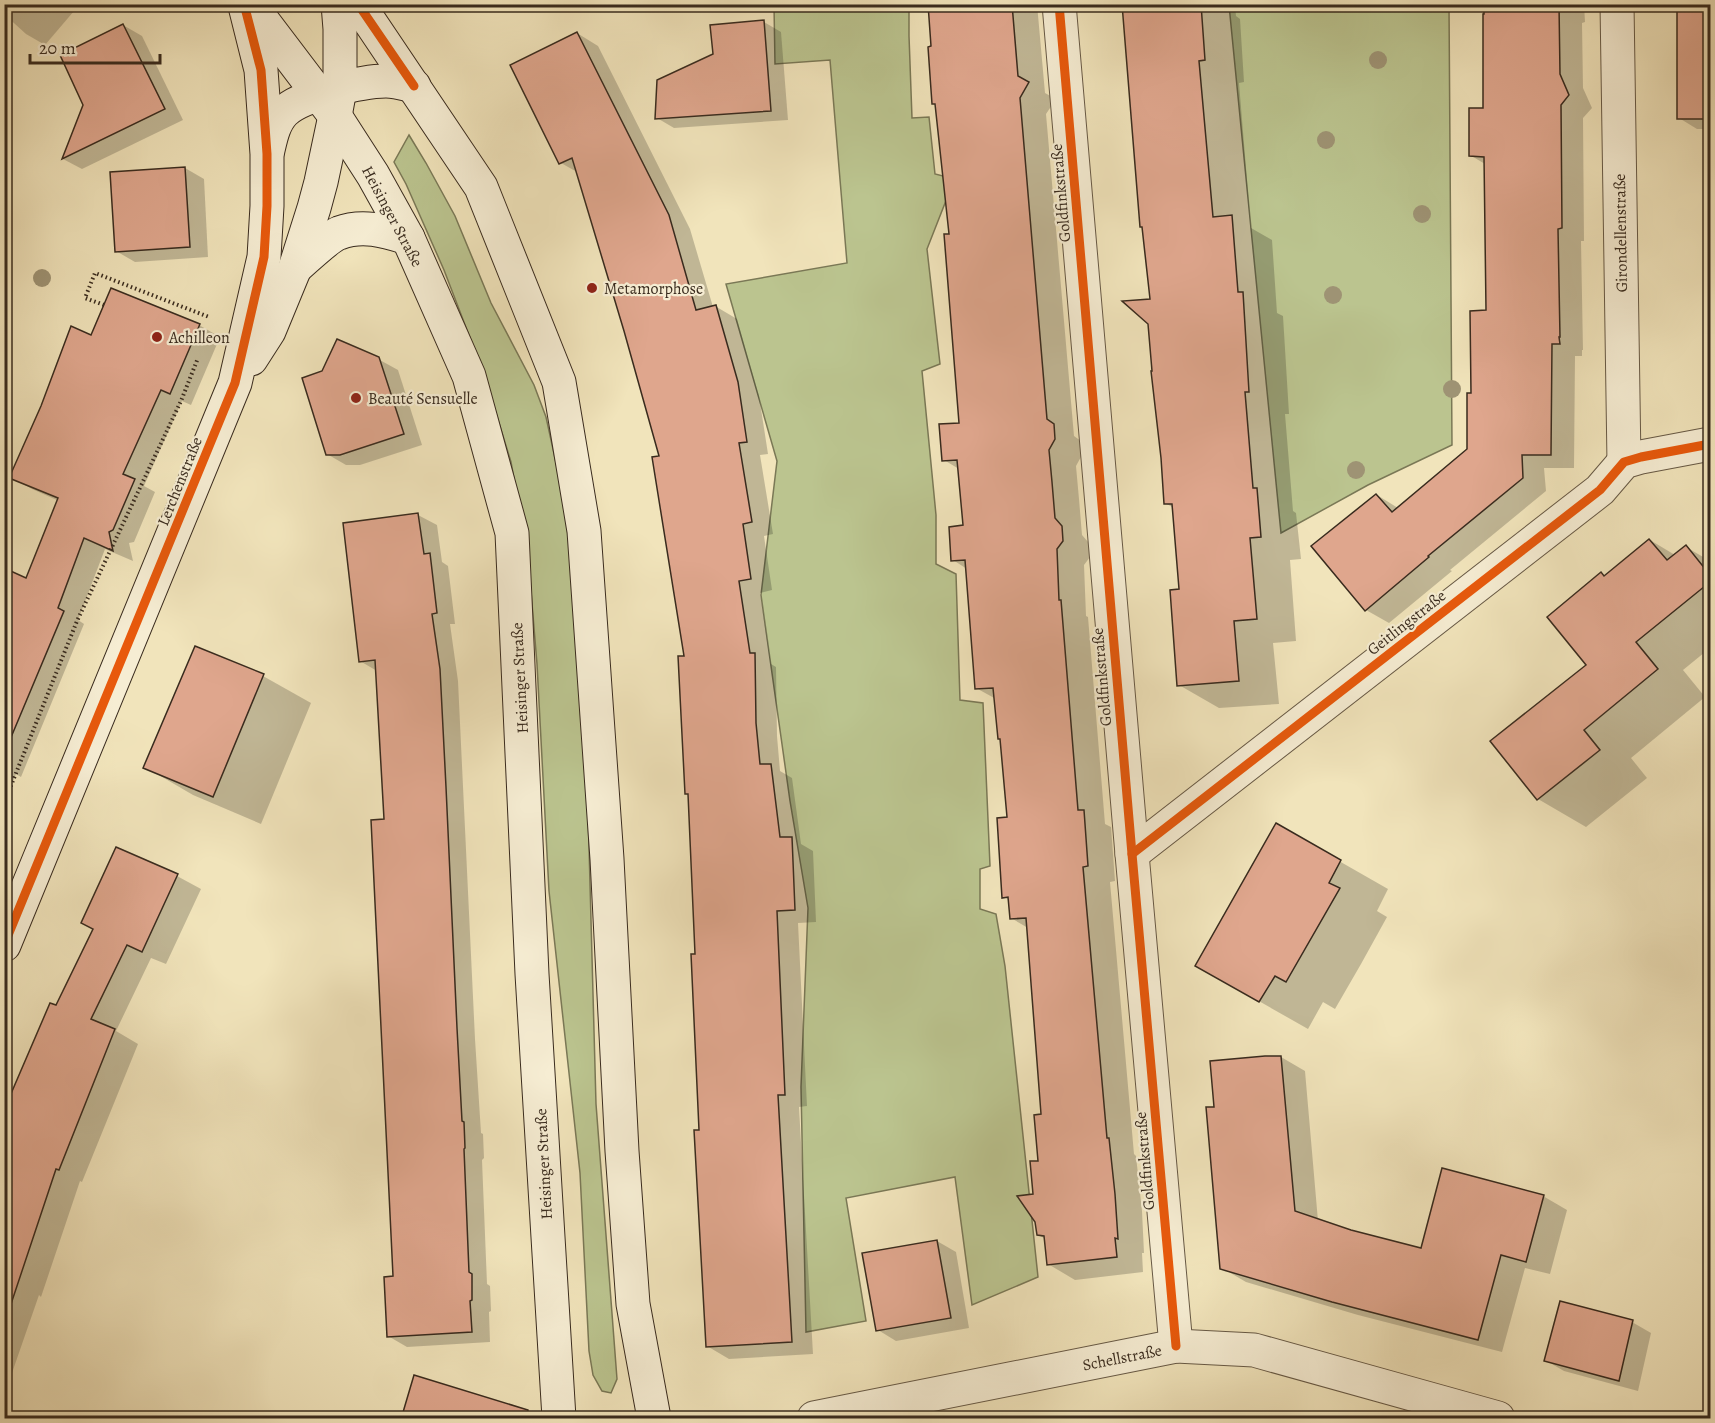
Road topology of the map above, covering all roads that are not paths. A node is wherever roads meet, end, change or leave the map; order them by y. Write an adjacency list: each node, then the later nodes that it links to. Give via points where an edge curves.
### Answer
1 (244, 4): 9 (main road, Lerchenstraße, via 261,70)
2 (250, 4): 8 (main road, Heisinger Straße)
3 (338, 4): 8 (main road, Lerchenstraße)
4 (358, 4): 7 (main road)
5 (1059, 4): 15 (main road, Goldfinkstraße)
6 (1617, 4): 14 (main road, Girondellenstraße)
7 (414, 86): 8 (main road, via 384,81); 19 (main road, via 481,187 560,382 584,531 633,1304)
8 (336, 96): 9 (main road, via 295,104 284,112 274,128); 10 (main road, Heisinger Straße); 11 (main road, Lerchenstraße, via 314,208)
9 (267, 154): 12 (main road, Lerchenstraße, via 264,257)
10 (408, 238): 11 (main road, via 381,230 337,233); 18 (main road, Heisinger Straße, via 469,375 512,533 532,974)
11 (295, 268): 12 (main road, Lerchenstraße, via 269,331)
12 (236, 383): 16 (main road, Lerchenstraße)
13 (1710, 444): 14 (main road)
14 (1624, 462): 15 (main road, Geitlingstraße, via 1600,490)
15 (1132, 854): 17 (main road, Goldfinkstraße)
16 (4, 945)
17 (1176, 1346): 20 (main road, Schellstraße); 21 (main road, Schellstraße, via 1254,1350)
18 (559, 1419)
19 (654, 1419)
20 (814, 1419)
21 (1498, 1419)

